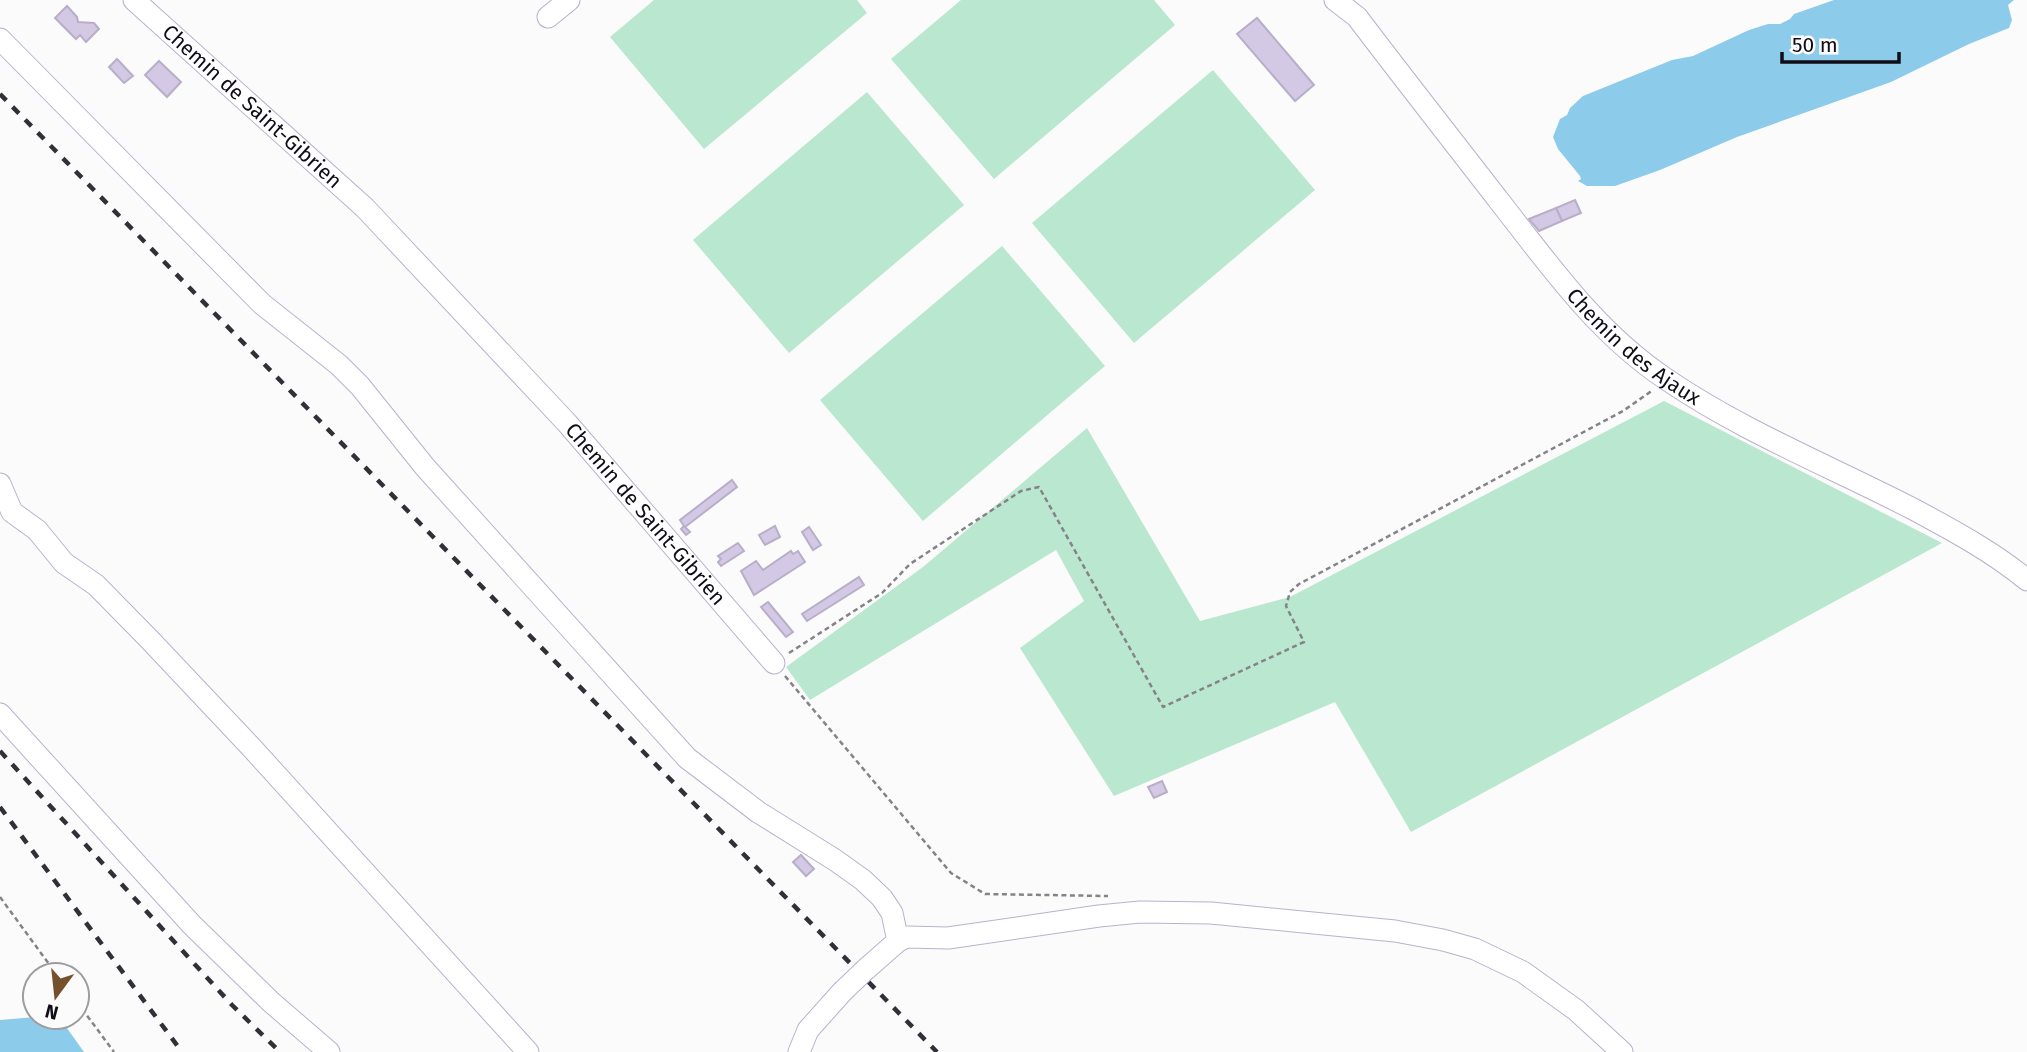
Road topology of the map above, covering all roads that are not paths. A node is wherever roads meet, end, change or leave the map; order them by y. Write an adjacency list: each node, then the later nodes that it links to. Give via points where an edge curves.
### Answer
1 (134, 0): 8 (street, Chemin de Saint-Gibrien, via 375,218 567,423)
2 (569, 0): 4 (street)
3 (1335, 0): 7 (street, Chemin des Ajaux, via 1357,17 1598,324 1668,381 1941,524)
4 (548, 17)
5 (0, 39): 10 (street, via 262,304 360,386 425,467 687,758 758,812 863,880 892,913)
6 (0, 484): 12 (street, via 12,512 37,530 64,563 96,585 150,640)
7 (2027, 580)
8 (774, 663)
9 (0, 714): 11 (street, via 192,925)
10 (898, 941): 13 (street, bridge, via 808,1030); 14 (street, via 1140,912 1211,913 1395,931 1475,949 1523,972 1576,1010)
11 (329, 1052)
12 (528, 1052)
13 (799, 1052)
14 (1622, 1052)

